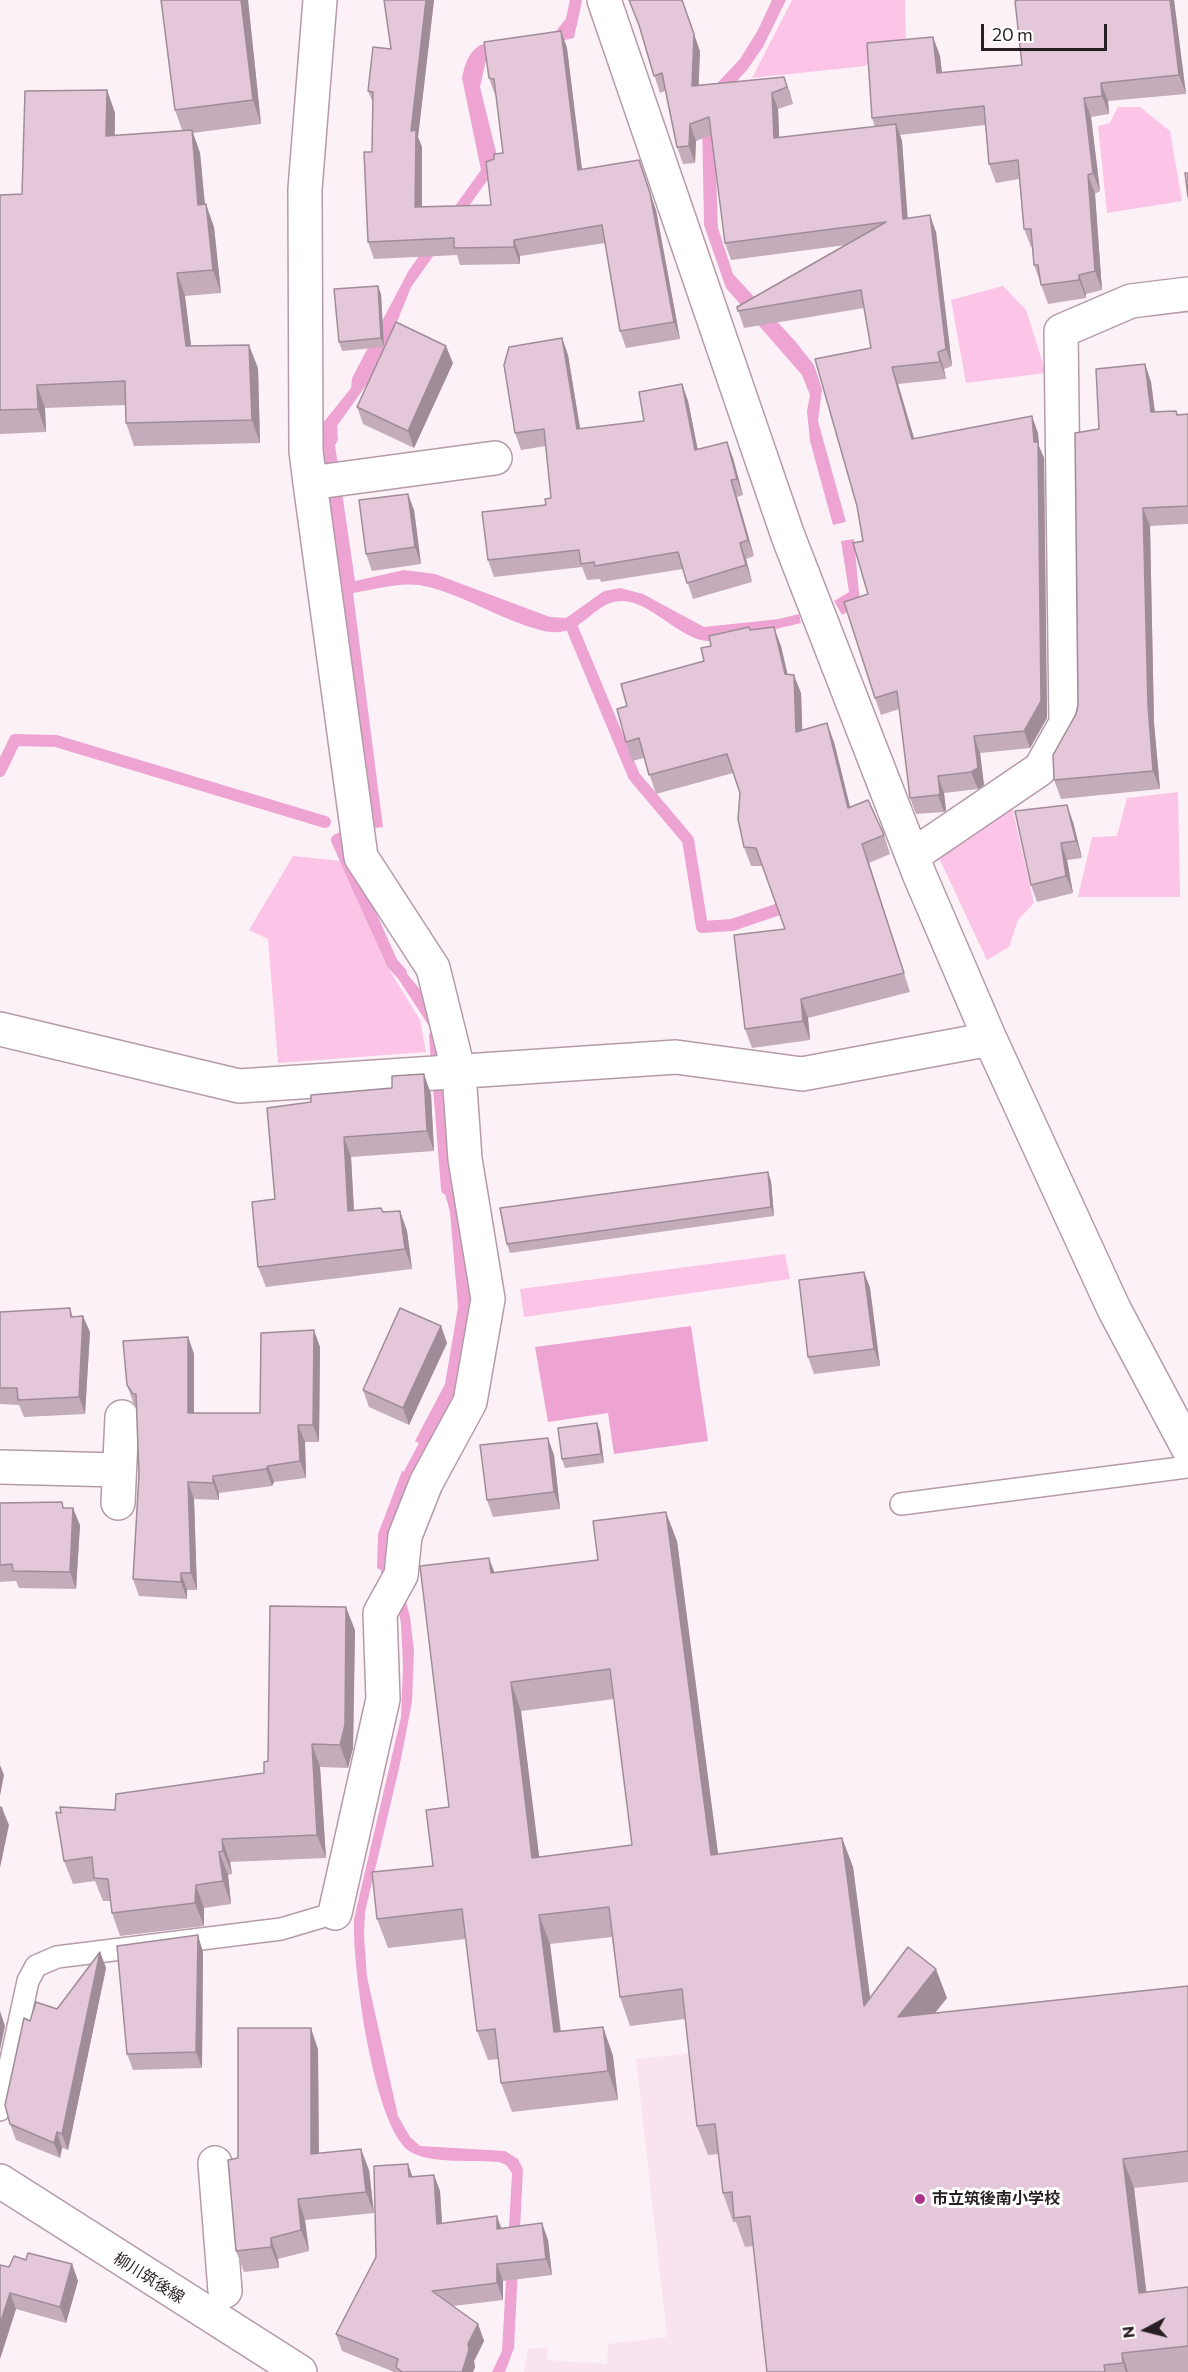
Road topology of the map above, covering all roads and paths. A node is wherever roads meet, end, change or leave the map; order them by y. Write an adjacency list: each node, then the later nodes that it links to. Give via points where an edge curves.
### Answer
1 (320, 0): 5 (street, via 305,189 306,451)
2 (604, 0): 6 (street, via 788,536)
3 (1188, 294): 6 (street, via 1131,301 1061,331 1066,723 1040,769)
4 (495, 458): 5 (street)
5 (327, 480): 9 (street, via 361,857 433,968)
6 (912, 856): 8 (street)
7 (0, 1029): 9 (street, via 239,1086)
8 (990, 1039): 9 (street, via 802,1074 676,1057); 11 (street, via 1114,1309)
9 (459, 1073): 17 (street, via 465,1159 488,1299 470,1402 426,1483 405,1536 401,1575 380,1612 383,1699)
10 (122, 1418): 14 (street)
11 (1188, 1448)
12 (0, 1467): 14 (street)
13 (1188, 1467): 16 (lane)
14 (119, 1470): 15 (street)
15 (118, 1503)
16 (901, 1504)
17 (335, 1912): 18 (lane, via 281,1929 57,1957 36,1966 28,1982)
18 (0, 2110)
19 (215, 2163): 21 (street)
20 (0, 2181): 22 (street, 柳川筑後線)
21 (225, 2291)
22 (300, 2372)

